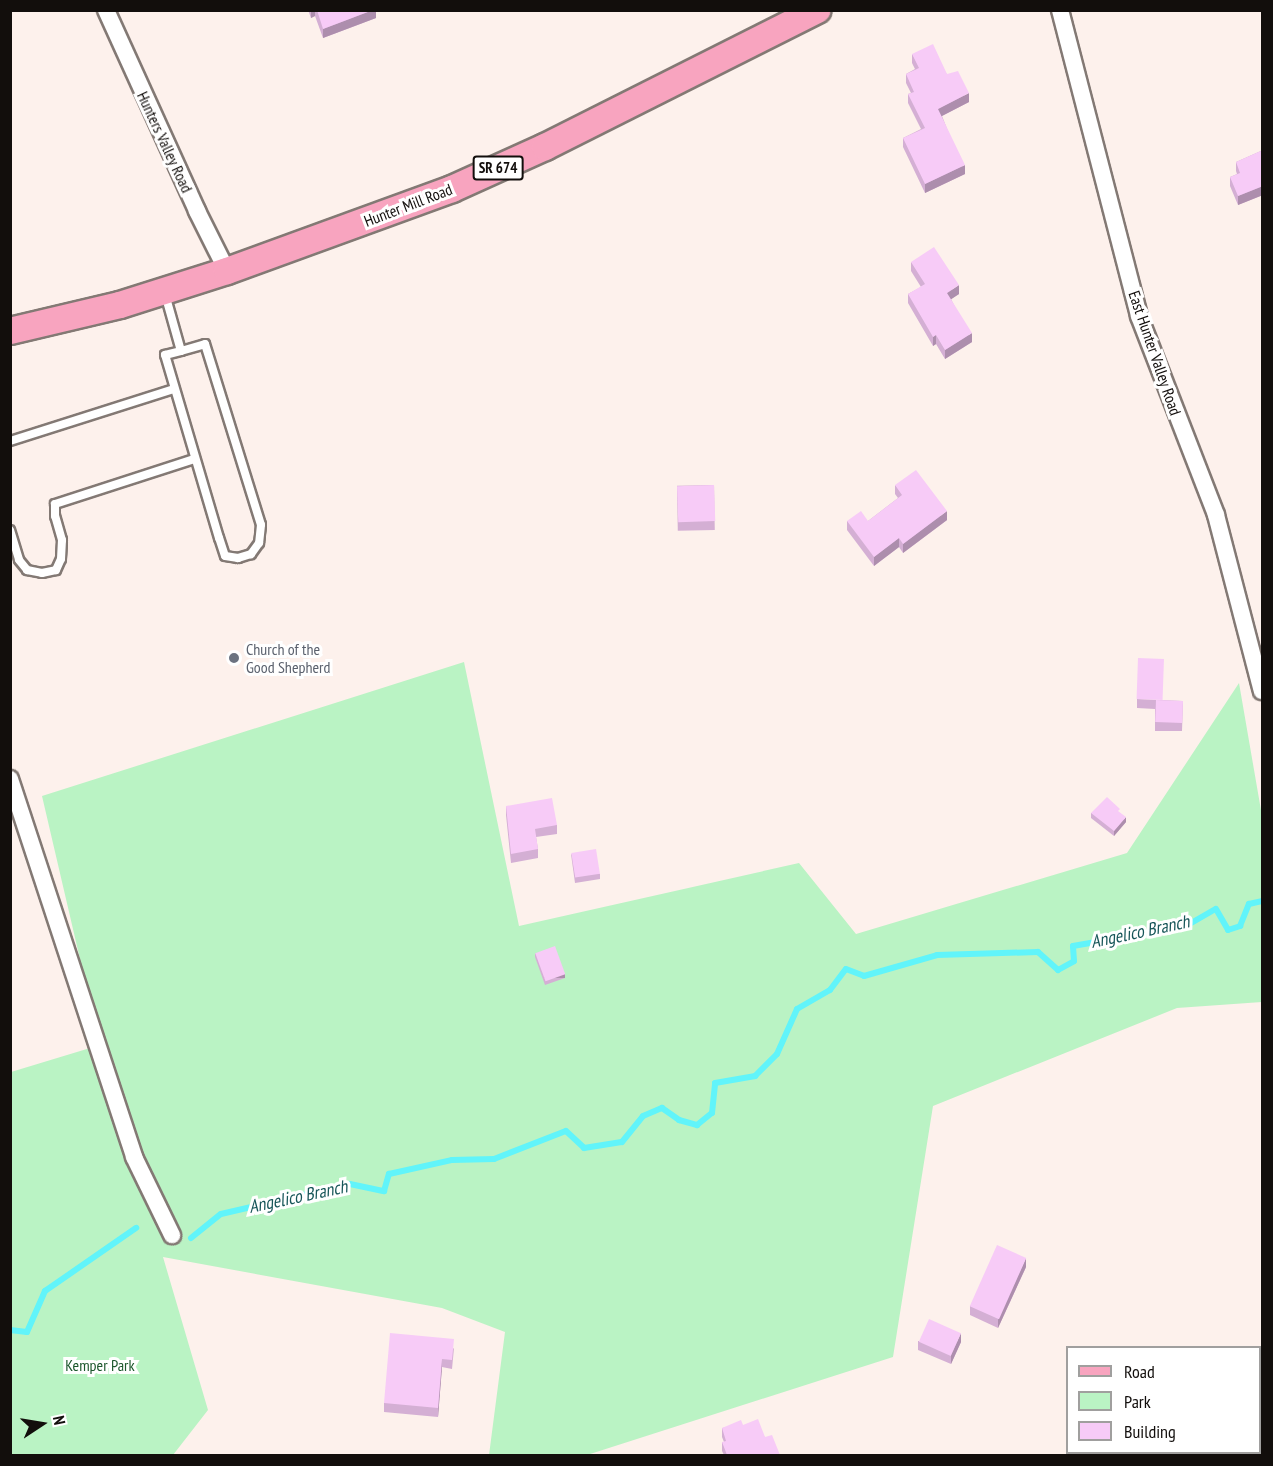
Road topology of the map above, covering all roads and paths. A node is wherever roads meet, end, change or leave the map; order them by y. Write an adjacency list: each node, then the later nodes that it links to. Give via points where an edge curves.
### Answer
1 (106, 10): 4 (street, Hunters Valley Road)
2 (817, 10): 4 (main road, Hunter Mill Road / SR 674, via 545,147 452,189)
3 (1060, 10): 12 (street, East Hunter Valley Road, via 1140,316 1216,515)
4 (227, 271): 5 (main road, Hunter Mill Road / SR 674)
5 (164, 291): 6 (main road, Hunter Mill Road / SR 674); 7 (lane)
6 (10, 331)
7 (181, 351): 8 (lane, via 165,355); 10 (lane, via 205,344 261,525 259,543 251,554 225,556)
8 (174, 389): 9 (lane); 10 (lane)
9 (10, 441)
10 (194, 459): 11 (lane, via 55,504 62,540 56,570 27,570 19,560)
11 (10, 530)
12 (1263, 691)
13 (10, 779): 14 (street, via 134,1157)
14 (172, 1235)

